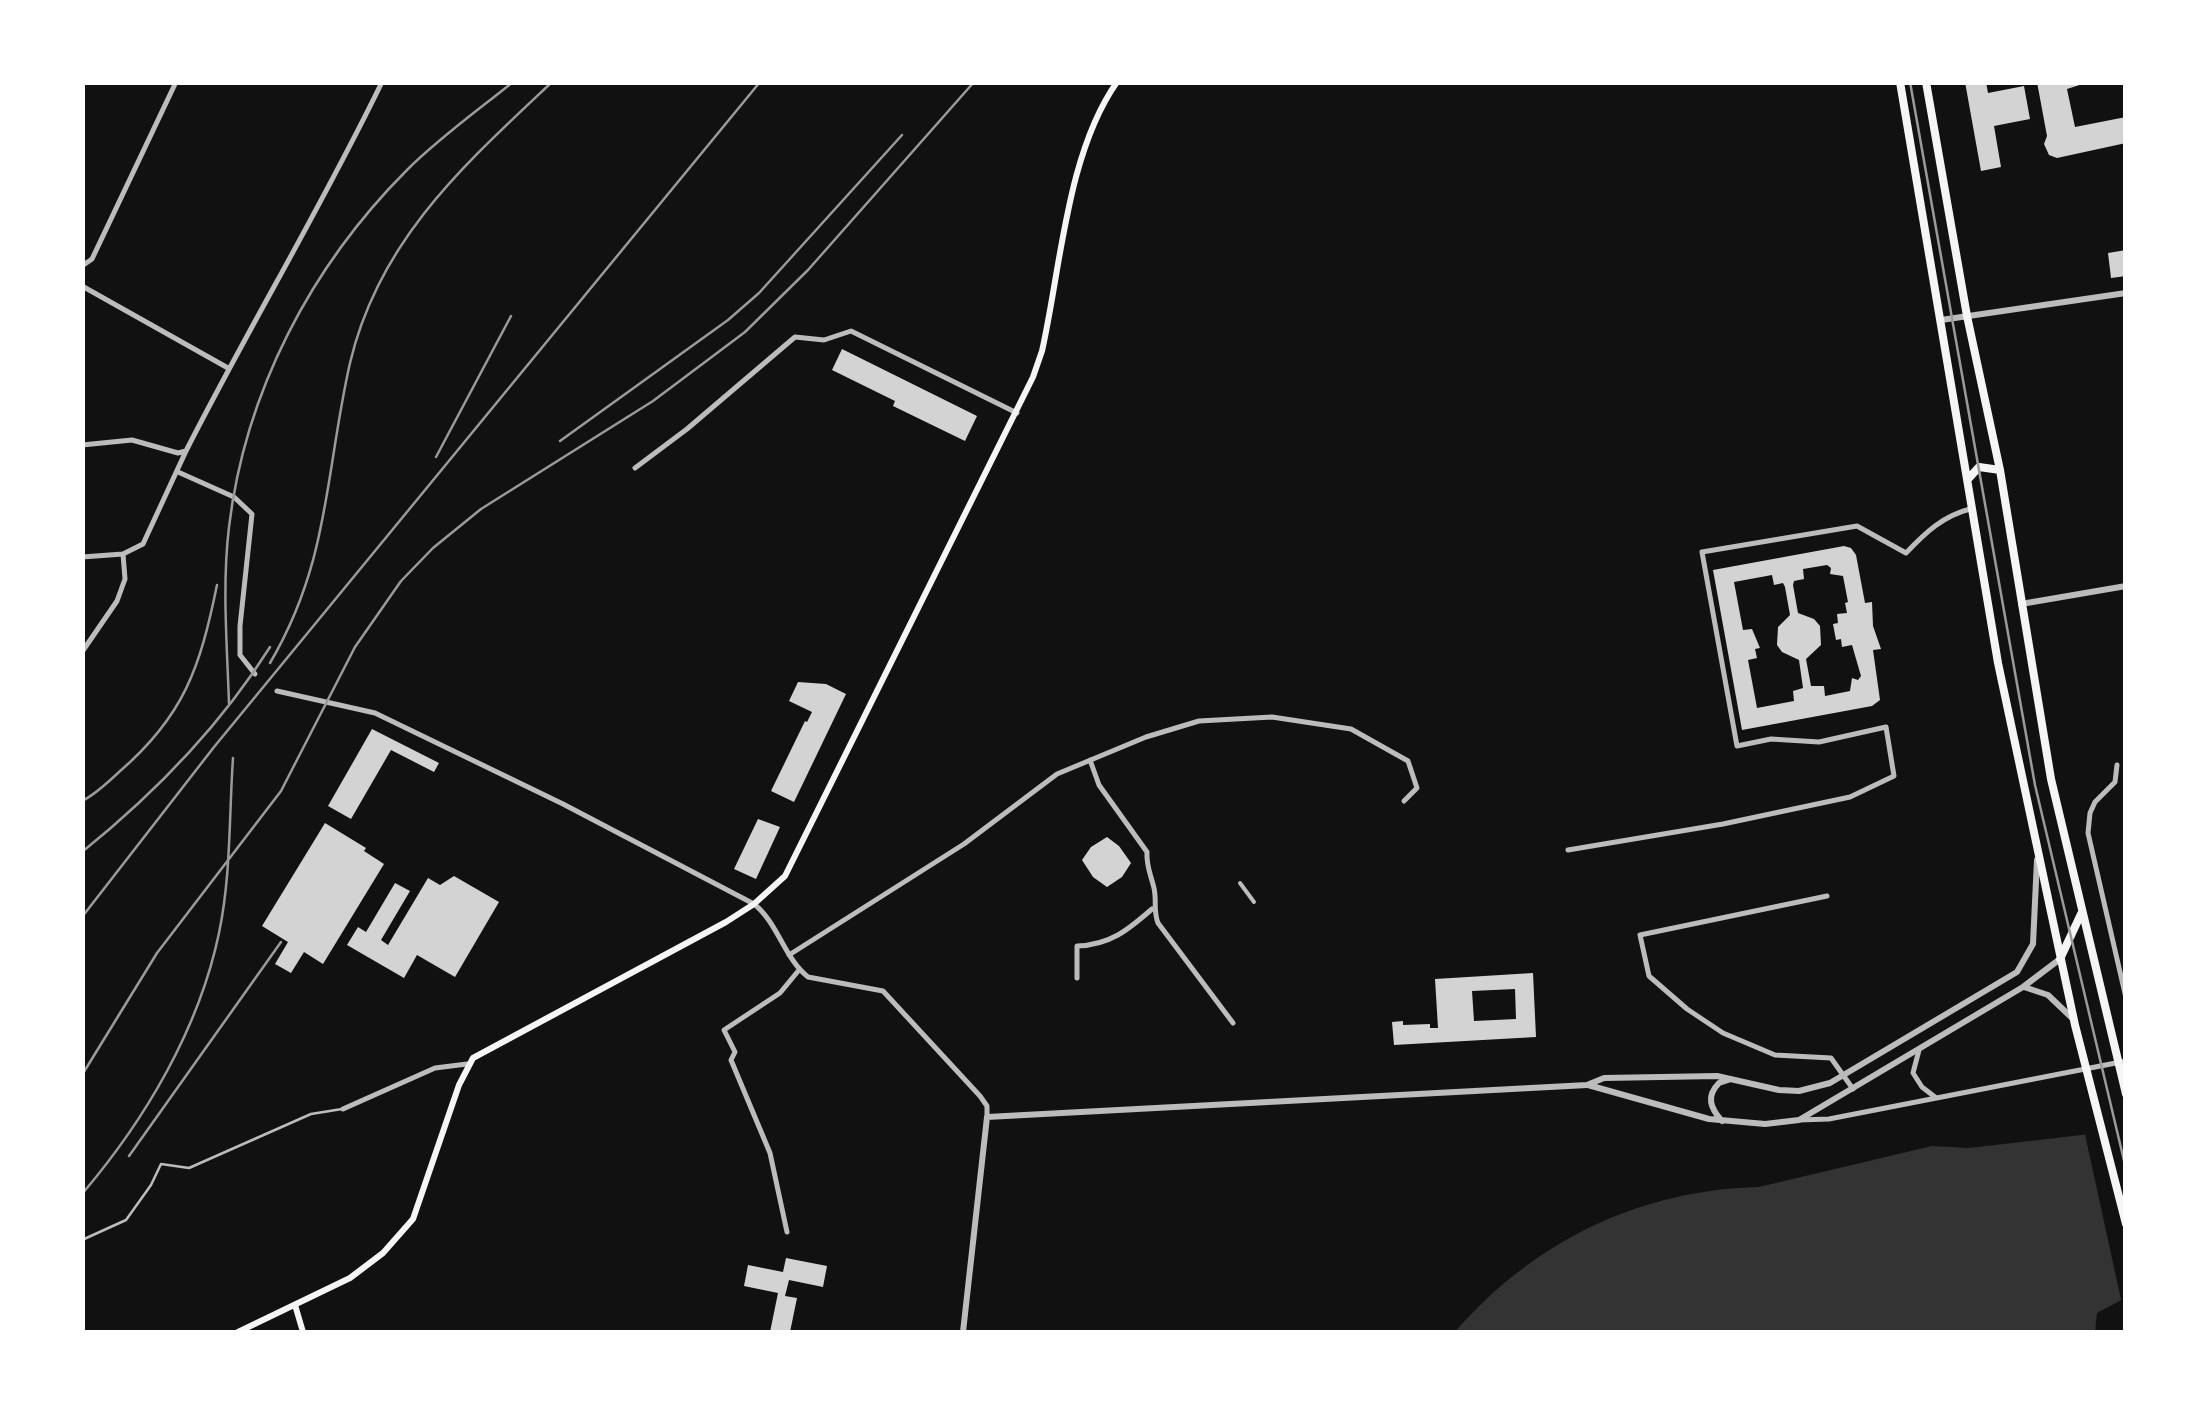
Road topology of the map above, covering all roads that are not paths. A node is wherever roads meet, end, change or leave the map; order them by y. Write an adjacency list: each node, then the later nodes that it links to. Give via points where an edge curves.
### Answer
1 (176, 82): 6 (street, via 92,259)
2 (382, 82): 11 (street)
3 (1118, 82): 12 (main road, via 1087,138 1042,350)
4 (1900, 82): 10 (main road)
5 (1926, 82): 9 (main road)
6 (82, 266)
7 (82, 286): 11 (street)
8 (2126, 293): 9 (street)
9 (1967, 316): 10 (street); 16 (main road)
10 (1941, 320): 18 (main road)
11 (228, 368): 14 (street)
12 (1017, 413): 15 (street, via 851,331 824,340 795,337); 35 (main road, via 785,876)
13 (82, 445): 14 (street, via 132,440)
14 (186, 451): 17 (street)
15 (635, 468)
16 (2000, 470): 18 (main road, via 1979,467); 23 (main road)
17 (178, 472): 20 (street, via 143,544); 25 (street, via 234,497 252,514 240,655)
18 (1969, 478): 19 (main road)
19 (1972, 508): 30 (street, via 1937,523 1906,553 1857,526 1702,552 1737,746 1771,739 1819,742 1886,727 1894,776 1850,797); 31 (main road)
20 (123, 554): 21 (street); 24 (street, via 125,579 117,601)
21 (82, 557)
22 (2126, 586): 23 (street)
23 (2021, 604): 37 (main road)
24 (82, 652)
25 (254, 674)
26 (277, 691): 35 (street, via 375,713)
27 (1090, 760): 29 (street, via 1199,721 1272,717 1351,729 1408,761 1417,788); 36 (street, via 1105,795 1147,852); 38 (street, via 1057,774 964,844)
28 (2117, 765): 43 (street, via 2115,782 2090,813 2088,833)
29 (1404, 801)
30 (1568, 850)
31 (2037, 854): 39 (main road); 49 (street, via 2033,944 2017,972)
32 (1240, 883): 34 (street)
33 (1828, 896): 49 (street, via 1640,935 1649,976 1687,1009 1749,1046 1831,1058)
34 (1254, 902)
35 (754, 904): 38 (street); 48 (main road)
36 (1152, 909): 41 (street, via 1100,946 1076,946); 44 (street)
37 (2081, 914): 39 (main road); 53 (main road)
38 (789, 955): 40 (street)
39 (2060, 959): 42 (street); 45 (main road)
40 (799, 970): 56 (street, via 814,979 883,990 980,1096); 60 (street, via 780,992 724,1030 770,1153)
41 (1077, 978)
42 (2023, 987): 45 (street, via 2048,995); 46 (street)
43 (2126, 998)
44 (1233, 1023)
45 (2074, 1024): 59 (main road)
46 (1923, 1045): 52 (street); 54 (street, via 1913,1073)
47 (2126, 1061): 54 (street)
48 (468, 1064): 55 (street, via 435,1068); 62 (main road, via 412,1218 361,1270)
49 (1845, 1074): 50 (street, via 1798,1091); 52 (street)
50 (1732, 1079): 51 (street, via 1604,1078); 58 (street, via 1718,1083 1710,1096)
51 (1587, 1085): 56 (street); 58 (street)
52 (1853, 1089): 57 (street)
53 (2126, 1094)
54 (1934, 1096): 57 (street)
55 (343, 1109): 61 (lane, via 312,1114 189,1168 161,1164 126,1220)
56 (987, 1117): 65 (street)
57 (1799, 1120): 58 (street)
58 (1722, 1121)
59 (2126, 1224)
60 (787, 1232)
61 (82, 1240)
62 (295, 1305): 63 (main road); 64 (main road)
63 (238, 1332)
64 (303, 1332)
65 (963, 1332)

